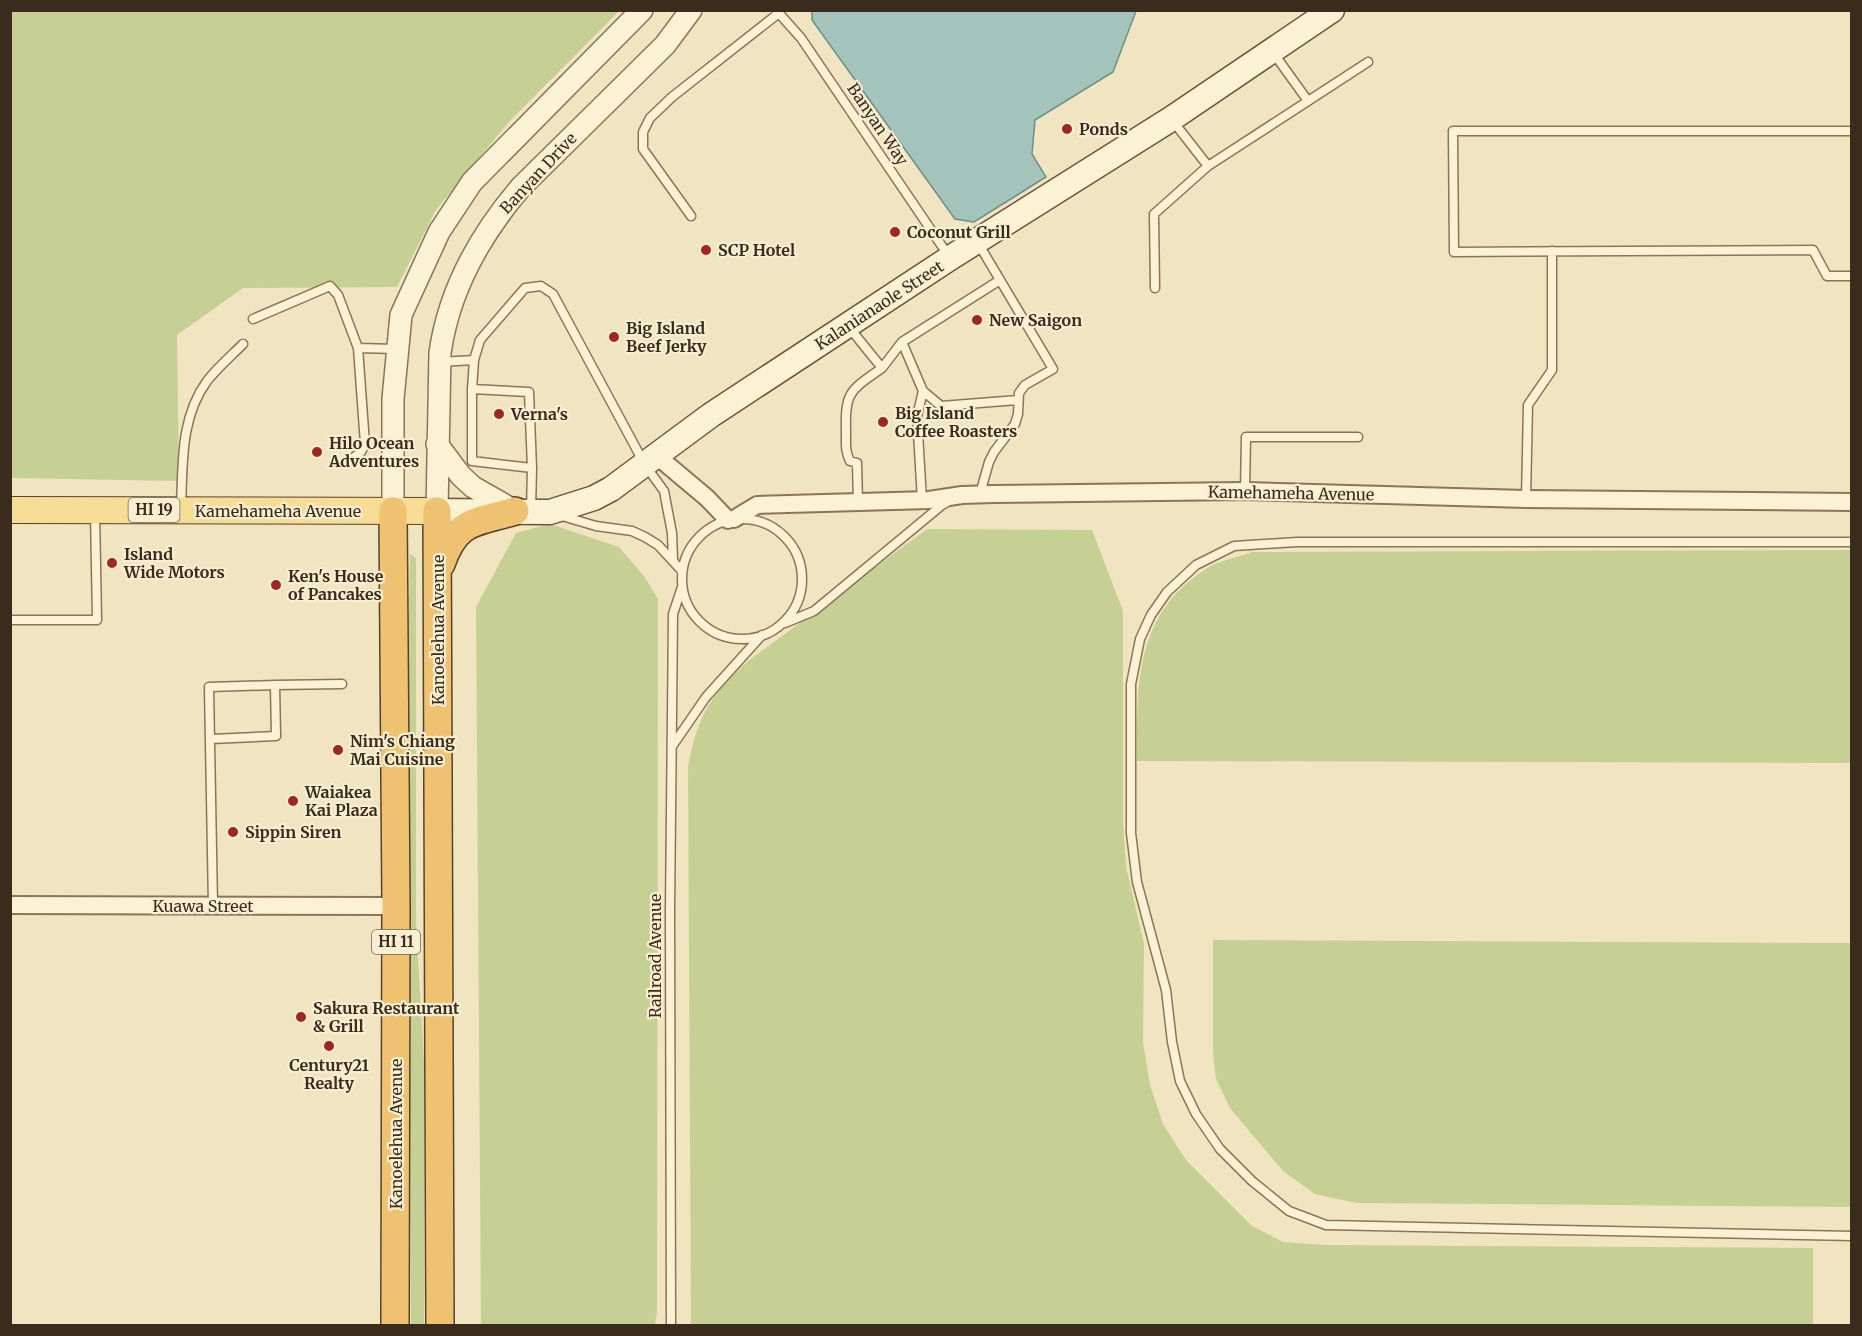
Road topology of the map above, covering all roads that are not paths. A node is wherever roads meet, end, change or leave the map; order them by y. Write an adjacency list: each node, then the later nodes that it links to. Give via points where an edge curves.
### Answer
1 (642, 10): 23 (street, via 472,182 426,258 401,315)
2 (691, 10): 25 (street, Banyan Drive, via 665,45 521,187 493,222 455,294 444,329)
3 (1332, 10): 5 (main road, Kalanianaole Street)
4 (778, 11): 11 (lane, via 672,97 650,118 643,132 643,149); 14 (lane, Banyan Way, via 801,38)
5 (1272, 51): 7 (lane); 8 (main road, Kalanianaole Street)
6 (1368, 62): 7 (lane)
7 (1308, 101): 10 (lane)
8 (1171, 119): 10 (lane); 12 (main road, Kalanianaole Street)
9 (1851, 131): 13 (lane, via 1453,131 1454,252)
10 (1208, 165): 17 (lane, via 1154,214)
11 (691, 216)
12 (977, 242): 14 (main road, Kalanianaole Street); 16 (lane)
13 (1552, 251): 15 (lane, via 1813,250 1827,276); 38 (lane, via 1551,370 1528,405)
14 (950, 258): 19 (main road, Kalanianaole Street)
15 (1851, 276)
16 (1000, 280): 20 (lane); 29 (lane, via 1053,369 1025,385)
17 (1155, 288)
18 (253, 319): 22 (lane, via 330,286 338,296)
19 (848, 326): 26 (lane); 33 (main road, Kalanianaole Street, via 711,415)
20 (902, 342): 26 (lane); 28 (lane)
21 (243, 344): 44 (lane, via 207,382 190,412 184,441)
22 (358, 348): 23 (lane); 32 (lane, via 364,444 361,452)
23 (396, 349): 45 (street)
24 (474, 360): 25 (lane); 27 (lane); 33 (lane, via 480,340 525,288 541,286 553,294)
25 (440, 362): 31 (street, Banyan Drive)
26 (882, 368): 40 (lane, via 856,386 847,398 846,453 850,461 857,463)
27 (472, 389): 34 (lane, via 472,461); 34 (lane, via 529,392)
28 (923, 391): 29 (lane, via 941,406); 39 (lane, via 917,416)
29 (1018, 400): 36 (lane, via 1015,424 989,462)
30 (1358, 437): 35 (lane, via 1246,437)
31 (438, 444): 46 (street, Banyan Drive); 47 (street, via 473,487)
32 (349, 460)
33 (651, 460): 47 (main road, Kalanianaole Street / HI 19, via 594,498); 48 (street); 50 (lane, via 664,491)
34 (532, 468): 47 (lane)
35 (1245, 491): 36 (street, Kamehameha Avenue); 38 (street, Kamehameha Avenue)
36 (980, 494): 37 (street, Kamehameha Avenue)
37 (962, 495): 39 (street, Kamehameha Avenue); 55 (lane, via 942,505 814,611)
38 (1526, 499): 41 (street, Kamehameha Avenue)
39 (922, 500): 40 (street, Kamehameha Avenue)
40 (858, 502): 48 (street, Kamehameha Avenue, via 756,505)
41 (1851, 502)
42 (10, 510): 43 (main road, Kamehameha Avenue / HI 19)
43 (95, 510): 44 (main road, Kamehameha Avenue / HI 19); 54 (lane, via 97,620)
44 (181, 510): 45 (main road, Kamehameha Avenue / HI 19)
45 (393, 511): 46 (main road, Kamehameha Avenue / HI 19); 63 (highway, Kanoelehua Avenue / HI 11)
46 (437, 511): 47 (main road, Kalanianaole Street / HI 19); 52 (highway, Kanoelehua Avenue / HI 11)
47 (532, 512): 50 (lane, via 632,531 658,545); 52 (highway, via 476,523 458,531)
48 (731, 519): 51 (lane, via 700,535 690,548); 55 (lane, via 761,521 777,529 799,558 801,594)
49 (1851, 542): 64 (lane, via 1297,542 1234,546 1196,565 1167,592 1140,639 1131,684 1131,833 1137,882 1166,990 1180,1081 1220,1149 1288,1211 1326,1225)
50 (673, 560): 51 (lane)
51 (682, 571): 53 (lane)
52 (438, 574): 66 (highway, Kanoelehua Avenue / HI 11)
53 (682, 587): 56 (lane, via 690,609 712,632 730,638); 60 (lane, Railroad Avenue, via 673,614)
54 (10, 620)
55 (782, 625): 56 (lane)
56 (762, 635): 60 (lane, via 706,697)
57 (342, 684): 58 (lane)
58 (275, 685): 59 (lane, via 276,736); 59 (lane, via 210,687)
59 (211, 739): 62 (lane)
60 (673, 746): 67 (lane, Railroad Avenue)
61 (10, 905): 62 (street, Kuawa Street)
62 (213, 906): 63 (street, Kuawa Street)
63 (396, 906): 65 (highway, Kanoelehua Avenue / HI 11)
64 (1851, 1236)
65 (395, 1326)
66 (440, 1326)
67 (671, 1326)

